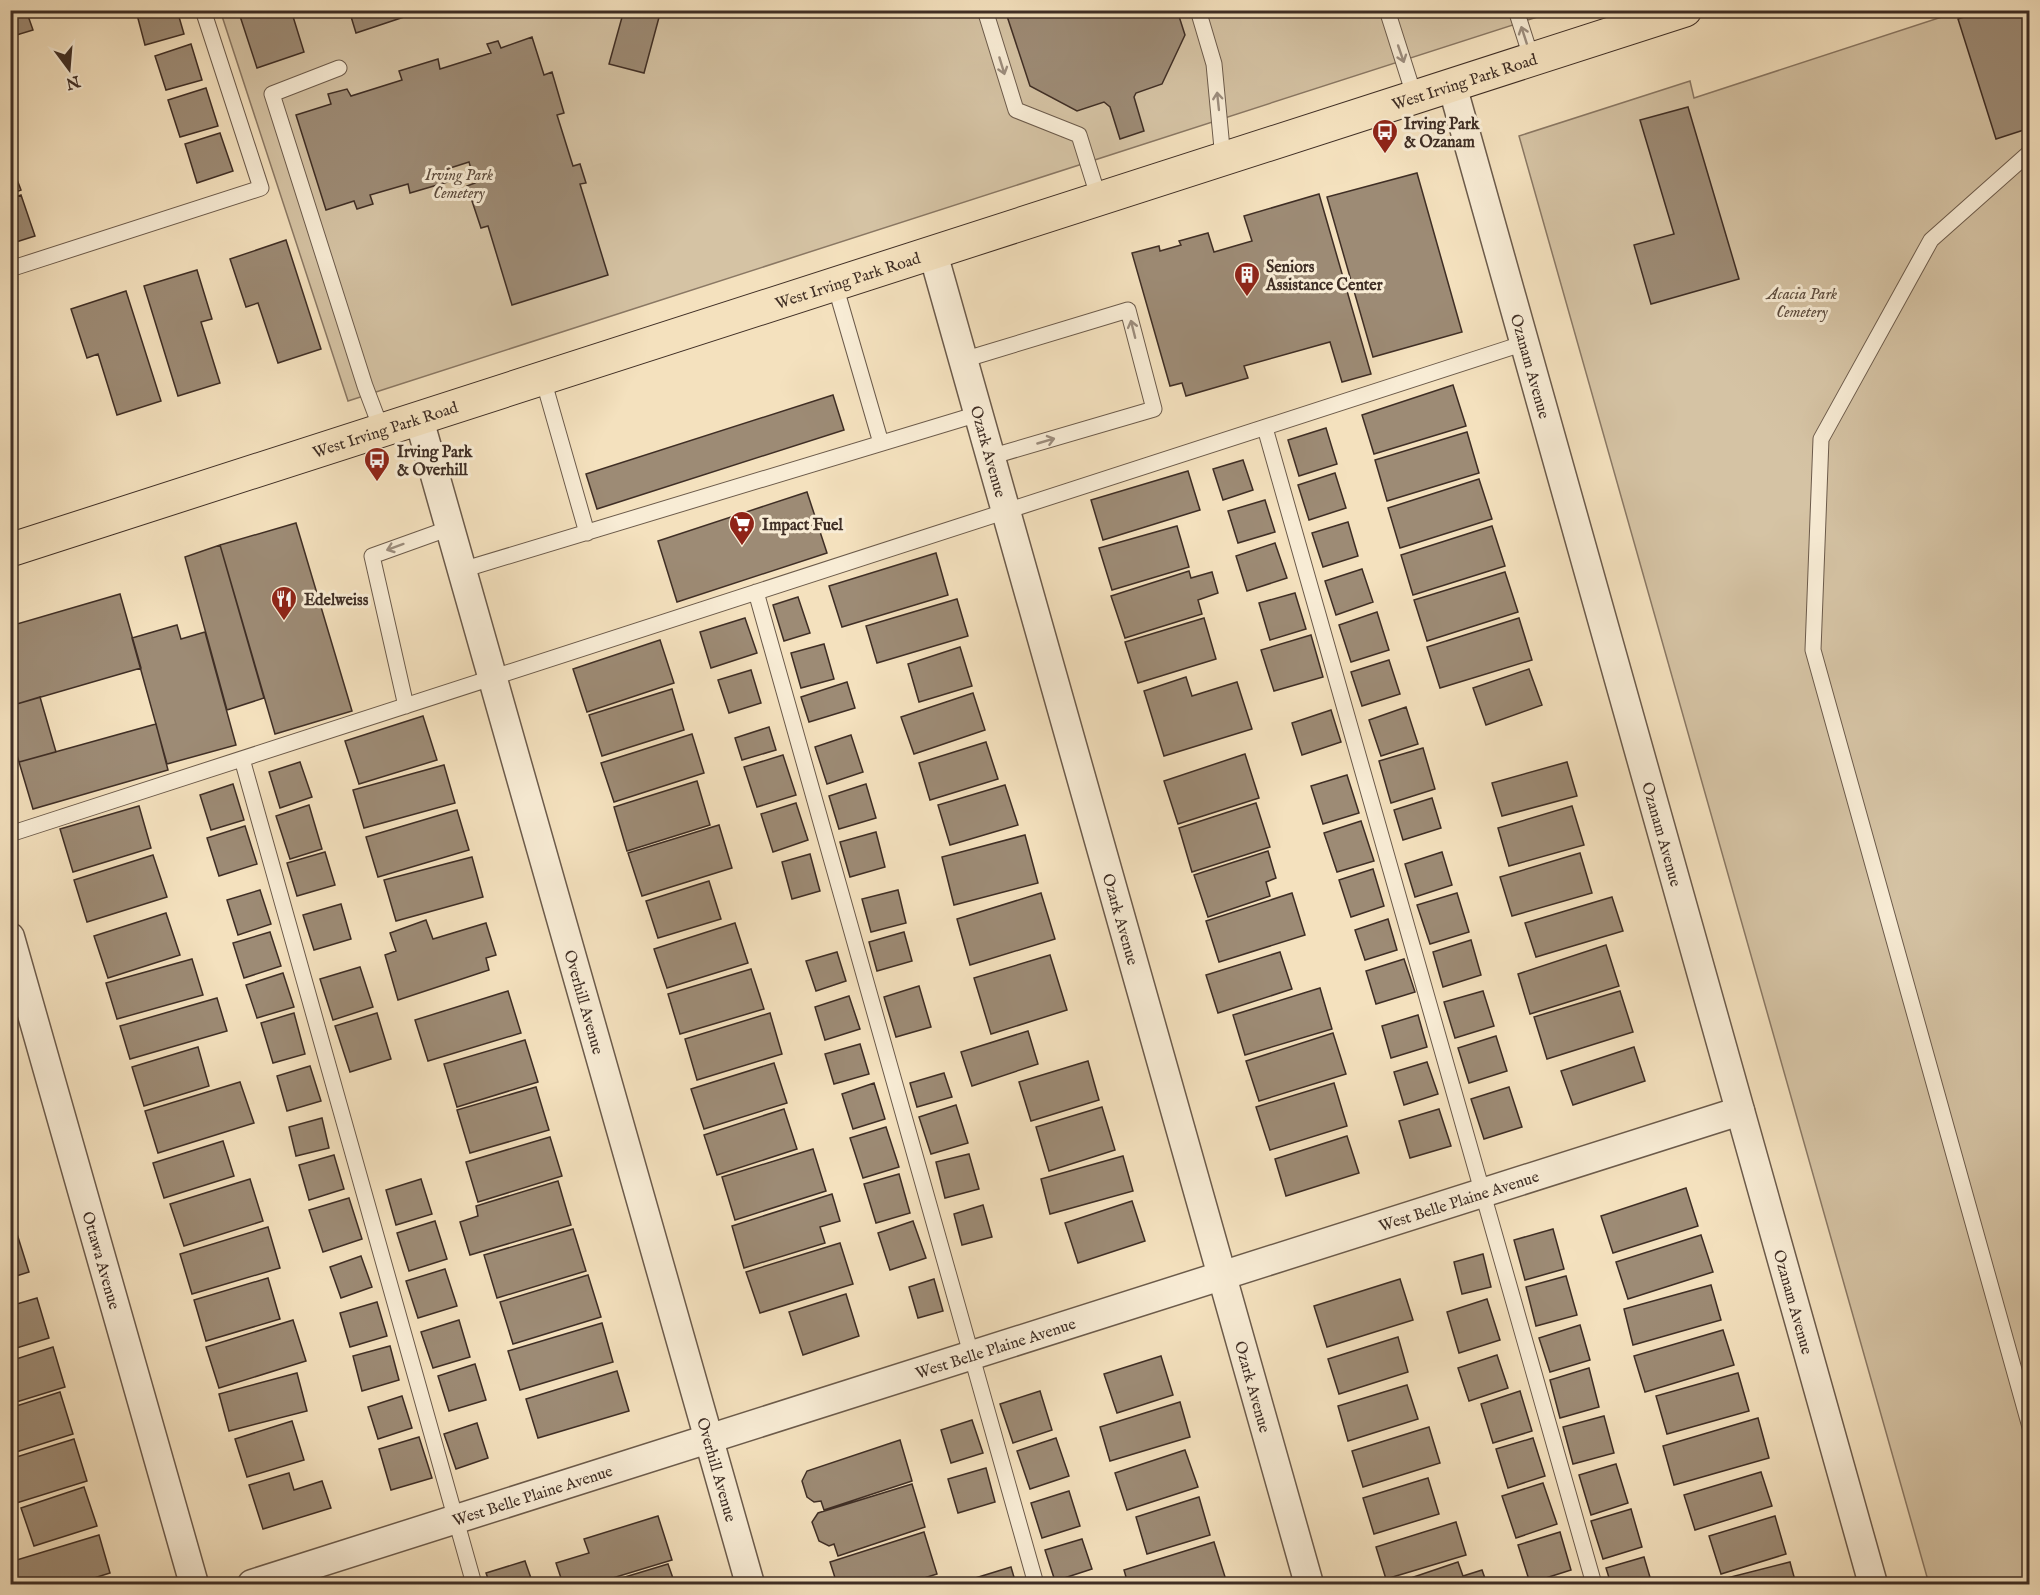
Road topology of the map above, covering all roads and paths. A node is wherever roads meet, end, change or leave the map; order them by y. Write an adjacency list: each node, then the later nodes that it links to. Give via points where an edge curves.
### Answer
1 (203, 10): 15 (lane, via 261,188)
2 (985, 10): 13 (lane, one-way to 13, via 1016,110 1079,135)
3 (1198, 10): 12 (lane, one-way to 3, via 1214,64)
4 (1387, 10): 10 (lane, one-way to 10)
5 (1516, 10): 7 (lane, one-way to 5)
6 (1685, 10): 7 (main road, West Irving Park Road)
7 (1532, 60): 9 (main road, West Irving Park Road)
8 (339, 69): 23 (lane, via 272,94)
9 (1452, 85): 10 (main road, West Irving Park Road); 17 (street, Ozanam Avenue)
10 (1415, 98): 12 (main road, West Irving Park Road)
11 (2030, 152): 41 (lane, via 1931,240 1821,438 1813,650)
12 (1223, 159): 13 (main road, West Irving Park Road)
13 (1099, 199): 14 (main road, West Irving Park Road)
14 (933, 253): 16 (main road, West Irving Park Road); 18 (street, Ozark Avenue)
15 (10, 269)
16 (834, 285): 19 (main road, West Irving Park Road); 24 (lane)
17 (1525, 344): 22 (lane); 37 (street, Ozanam Avenue)
18 (963, 360): 20 (street, Ozark Avenue); 25 (lane, one-way to 18, via 1154,410 1128,310)
19 (543, 379): 21 (main road, West Irving Park Road); 28 (lane)
20 (978, 414): 24 (lane); 25 (street, Ozark Avenue)
21 (419, 418): 23 (main road, West Irving Park Road); 27 (street, Overhill Avenue)
22 (1265, 428): 26 (lane); 38 (lane)
23 (382, 430): 29 (main road, West Irving Park Road)
24 (881, 443): 28 (lane)
25 (990, 457): 26 (street, Ozark Avenue)
26 (1006, 512): 31 (lane); 39 (street, Ozark Avenue)
27 (450, 528): 30 (street, Overhill Avenue); 33 (lane, one-way to 33, via 372,556)
28 (587, 533): 30 (lane)
29 (10, 550)
30 (462, 570): 32 (street, Overhill Avenue)
31 (756, 592): 32 (lane); 40 (lane)
32 (493, 677): 33 (lane); 42 (street, Overhill Avenue)
33 (406, 706): 34 (lane)
34 (242, 759): 35 (lane); 43 (lane)
35 (10, 834)
36 (10, 937): 44 (street, Ottawa Avenue)
37 (1740, 1112): 38 (street, West Belle Plaine Avenue); 51 (street, Ozanam Avenue)
38 (1483, 1193): 39 (street, West Belle Plaine Avenue); 50 (lane)
39 (1222, 1276): 40 (street, West Belle Plaine Avenue); 49 (street, Ozark Avenue)
40 (972, 1356): 42 (street, West Belle Plaine Avenue); 48 (lane)
41 (2030, 1427)
42 (709, 1439): 43 (street, West Belle Plaine Avenue); 47 (street, Overhill Avenue)
43 (456, 1520): 45 (street, West Belle Plaine Avenue); 46 (lane)
44 (194, 1584)
45 (252, 1584)
46 (474, 1584)
47 (750, 1584)
48 (1036, 1584)
49 (1309, 1584)
50 (1594, 1584)
51 (1873, 1584)

